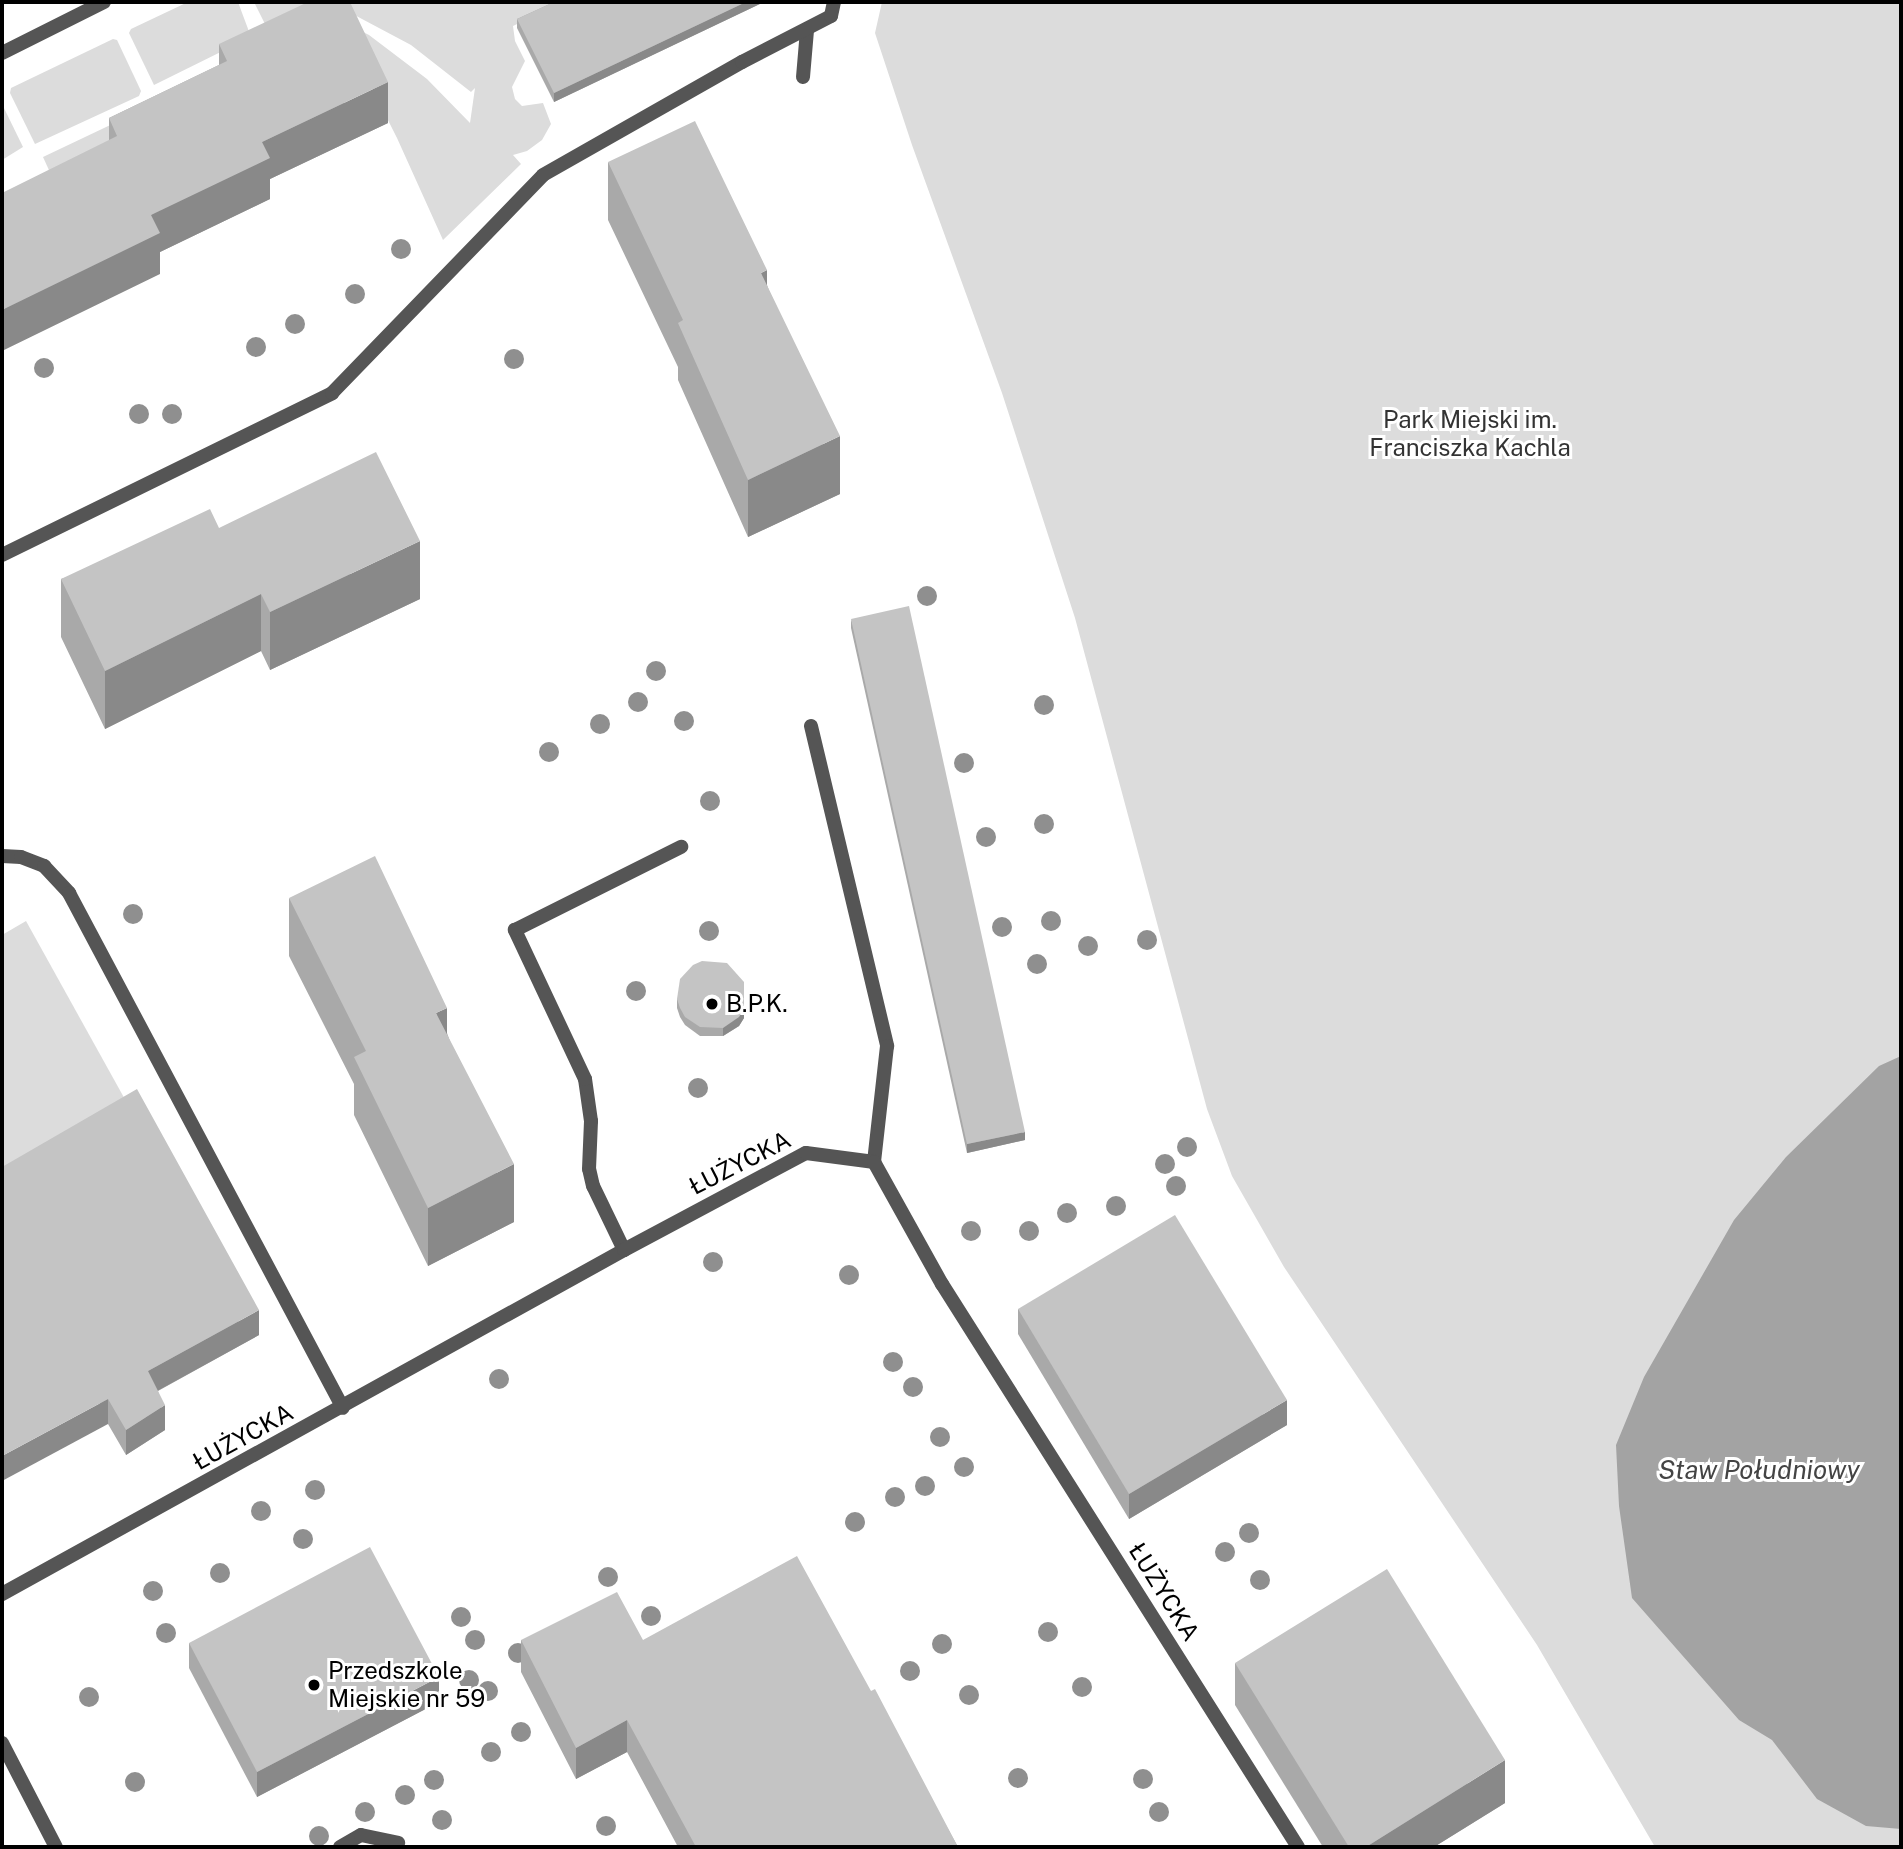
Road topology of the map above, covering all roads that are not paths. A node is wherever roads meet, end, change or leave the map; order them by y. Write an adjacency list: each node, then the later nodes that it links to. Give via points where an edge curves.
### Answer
1 (104, 2): 4 (street)
2 (834, 2): 3 (street, via 831,16)
3 (807, 30): 5 (street); 6 (street, via 544,175 332,393)
4 (2, 53)
5 (803, 77)
6 (2, 555)
7 (811, 726): 10 (street, via 887,1046)
8 (681, 847): 11 (street, via 515,930 585,1079 591,1121 589,1169)
9 (2, 856): 12 (street, via 44,866 69,892)
10 (874, 1162): 11 (street, ŁUŻYCKA, via 806,1153); 18 (street, ŁUŻYCKA, via 942,1284)
11 (624, 1250): 12 (street, ŁUŻYCKA)
12 (343, 1408): 13 (street, ŁUŻYCKA)
13 (2, 1594)
14 (2, 1743): 16 (street)
15 (398, 1843): 17 (street, via 361,1835)
16 (56, 1847)
17 (340, 1847)
18 (1298, 1847)

